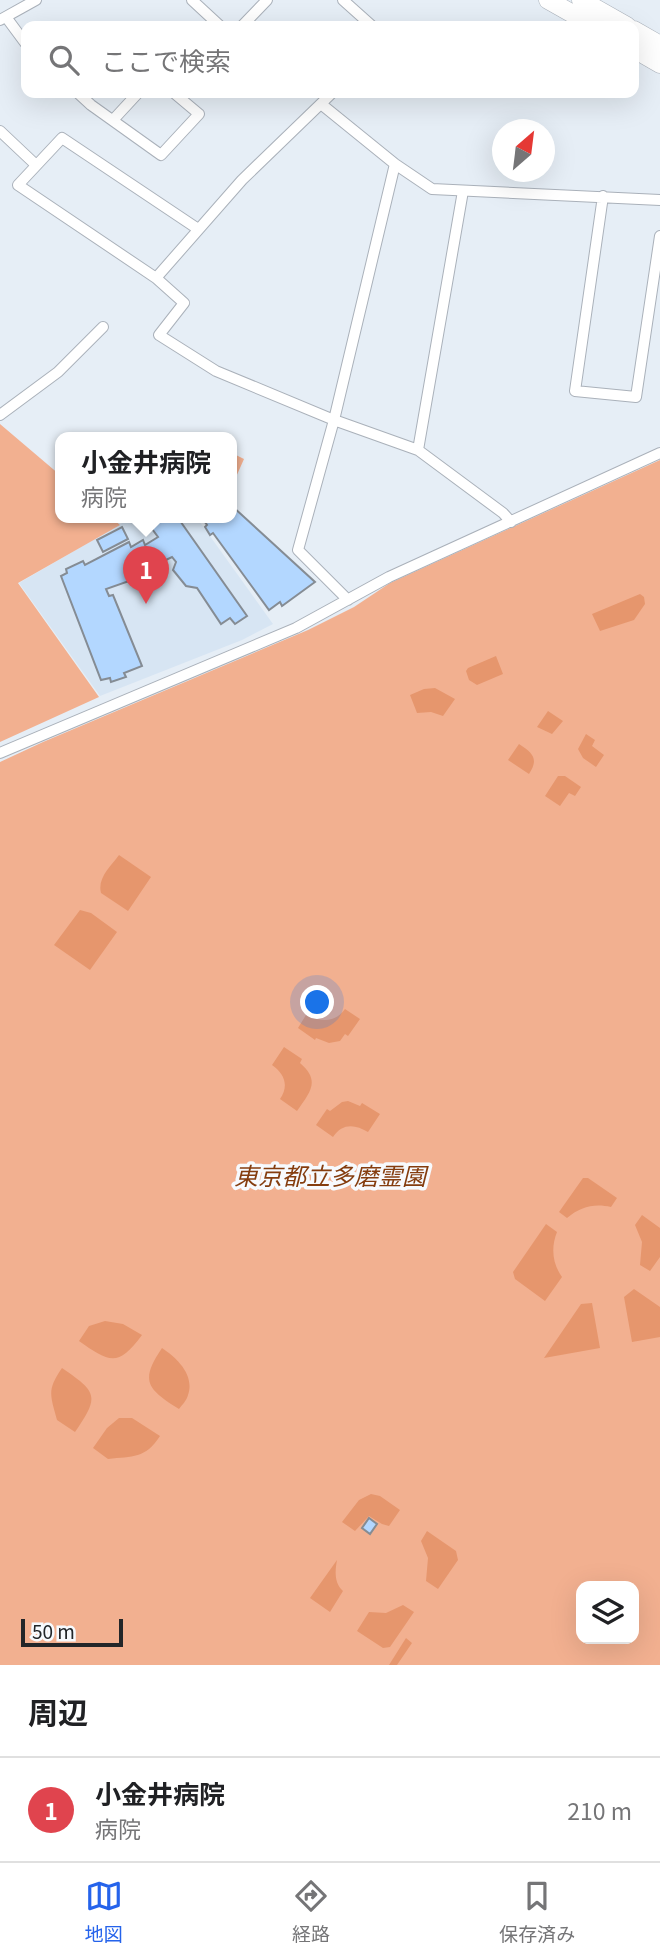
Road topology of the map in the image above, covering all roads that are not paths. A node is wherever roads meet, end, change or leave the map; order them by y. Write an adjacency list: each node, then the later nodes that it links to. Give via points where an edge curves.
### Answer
1 (36, 0): 7 (street)
2 (192, 0): 8 (street)
3 (267, 0): 9 (street)
4 (343, 0): 10 (street)
5 (548, 0): 11 (main road)
6 (581, 0): 12 (main road)
7 (3, 18): 14 (street)
8 (215, 21)
9 (247, 21)
10 (366, 21)
11 (585, 21)
12 (618, 21)
13 (639, 33): 15 (main road)
14 (21, 38)
15 (660, 44)
16 (639, 52): 17 (main road)
17 (660, 64)
18 (84, 98): 23 (street)
19 (133, 98): 23 (street)
20 (180, 98): 23 (street, via 199,114 160,155)
21 (327, 98): 22 (street)
22 (321, 104): 25 (street); 30 (street)
23 (113, 120)
24 (0, 131): 26 (street)
25 (395, 164): 27 (street, via 432,189); 35 (street)
26 (36, 165): 30 (street, via 62,138); 32 (street, via 18,185)
27 (463, 191): 28 (street); 36 (street)
28 (603, 196): 29 (street); 31 (street, via 575,391 636,397)
29 (660, 200)
30 (198, 229): 32 (street)
31 (660, 236)
32 (156, 278): 35 (street, via 184,303 159,335 216,371)
33 (103, 327): 34 (street, via 58,372)
34 (0, 415)
35 (334, 421): 36 (street); 39 (street, via 298,550)
36 (418, 450): 38 (street)
37 (660, 453): 38 (street)
38 (511, 522): 39 (street)
39 (348, 600): 40 (street, via 296,628)
40 (0, 754)

